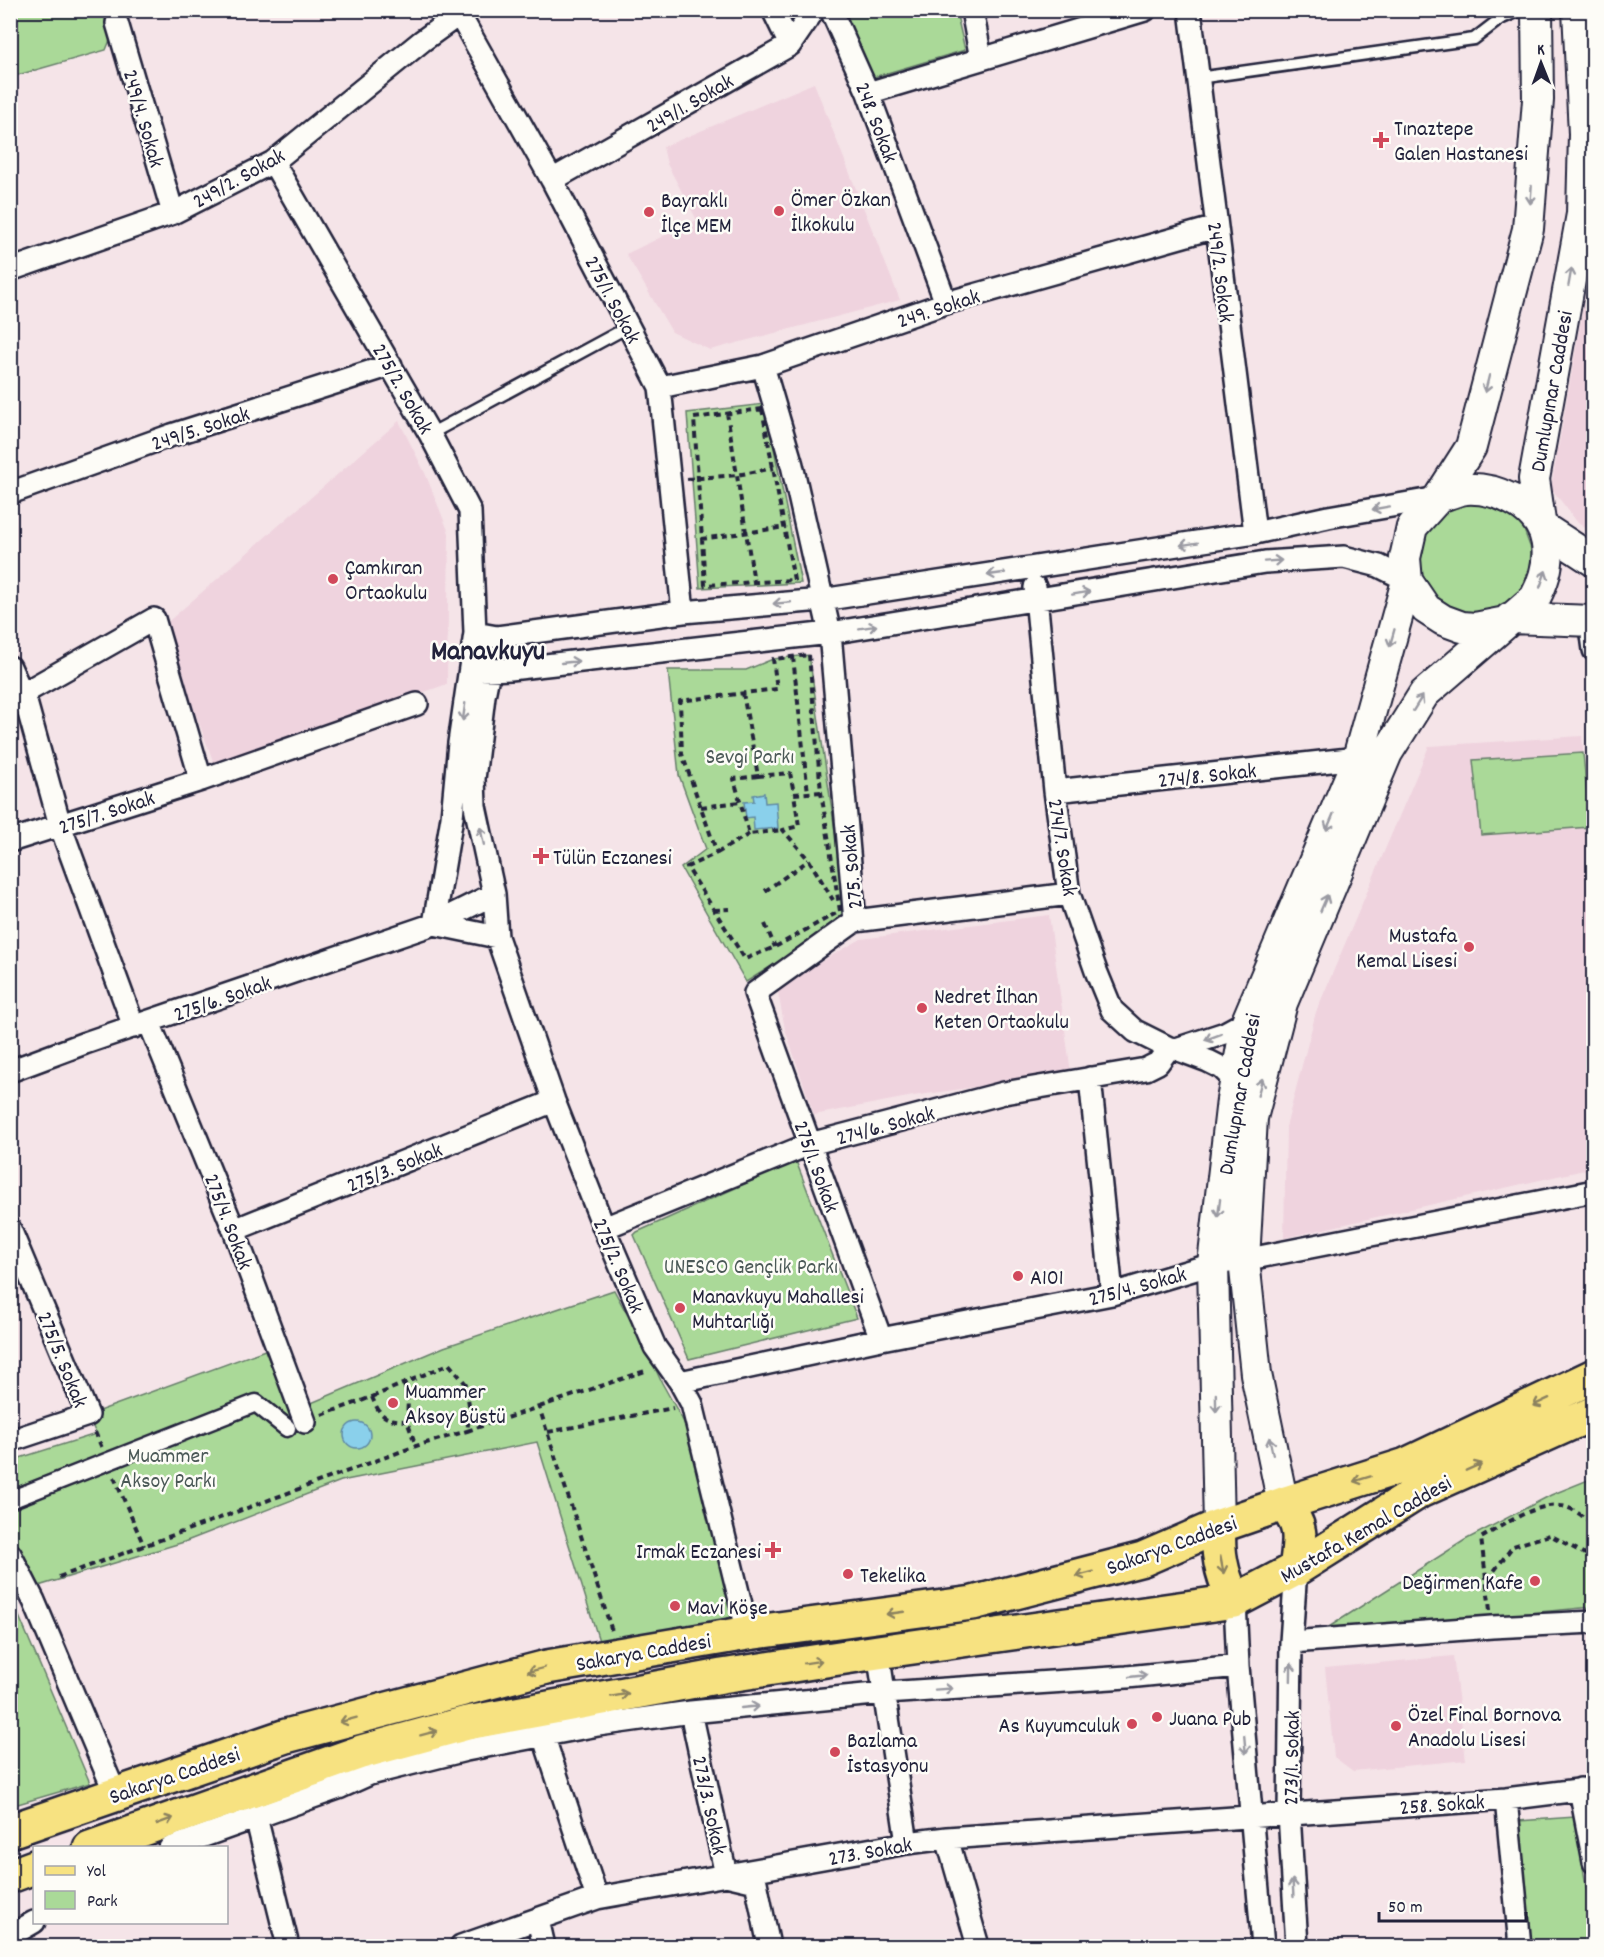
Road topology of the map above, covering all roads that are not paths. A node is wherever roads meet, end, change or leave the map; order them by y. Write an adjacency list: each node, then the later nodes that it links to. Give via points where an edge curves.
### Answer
1 (773, 10): 12 (street)
2 (814, 10): 12 (street, 249/1. Sokak)
3 (831, 10): 15 (street, 248. Sokak)
4 (972, 10): 13 (street)
5 (1145, 10): 13 (street)
6 (1190, 10): 14 (street, 249/2. Sokak)
7 (1521, 10): 14 (lane, via 1500,19 1474,39)
8 (1537, 10): 29 (main road, one-way to 29, via 1538,100 1528,229 1472,447)
9 (462, 12): 16 (street, 249/2. Sokak); 17 (street, 275/1. Sokak)
10 (117, 23): 18 (street, 249/4. Sokak)
11 (1584, 28): 19 (main road, Dumlupınar Caddesi)
12 (790, 45): 17 (street, 249/1. Sokak)
13 (981, 59): 15 (street)
14 (1198, 78): 20 (street, 249/2. Sokak)
15 (868, 93): 22 (street, 248. Sokak)
16 (273, 162): 18 (street, 249/2. Sokak); 24 (street, 275/2. Sokak)
17 (552, 180): 23 (street, 275/1. Sokak)
18 (172, 213): 21 (street, 249/2. Sokak)
19 (1588, 215): 30 (main road, Dumlupınar Caddesi, one-way to 19, via 1534,479)
20 (1216, 227): 22 (street, 249. Sokak); 31 (street, 249/2. Sokak)
21 (10, 270)
22 (946, 303): 25 (street, 249. Sokak)
23 (628, 327): 26 (street, 275/1. Sokak); 27 (lane)
24 (391, 365): 27 (street, 275/2. Sokak); 28 (street, 249/5. Sokak, via 172,435)
25 (763, 366): 26 (street, 249. Sokak); 35 (street, 275. Sokak, via 783,466 806,525)
26 (660, 387): 37 (street, 275/1. Sokak)
27 (430, 434): 40 (street, 275/2. Sokak, via 470,511)
28 (10, 493)
29 (1439, 497): 30 (main road, via 1466,489 1496,492 1520,504); 31 (street, one-way to 31); 34 (main road, via 1412,527 1405,558)
30 (1541, 524): 32 (main road); 38 (main road, one-way to 30, via 1534,598 1544,579 1548,559)
31 (1255, 533): 33 (street, one-way to 33)
32 (1593, 561)
33 (1033, 569): 35 (street, one-way to 35); 36 (street, 274/7. Sokak)
34 (1407, 581): 36 (street, one-way to 34, via 1265,562 1344,557 1379,566); 38 (main road, via 1426,609 1443,620 1475,628); 47 (main road, Dumlupınar Caddesi, one-way to 47)
35 (822, 600): 37 (street, one-way to 37); 41 (street, 275. Sokak)
36 (1036, 600): 41 (street, one-way to 36); 49 (street, 274/7. Sokak)
37 (683, 612): 40 (street, via 497,637)
38 (1508, 620): 39 (main road); 69 (main road, Dumlupınar Caddesi, one-way to 38, via 1252,1118 1282,1004 1387,753 1424,694)
39 (1592, 621): 42 (street)
40 (475, 633): 44 (street, 275/2. Sokak)
41 (830, 633): 44 (street, one-way to 41); 54 (street, 275. Sokak)
42 (1593, 650)
43 (10, 667): 45 (street, 275/4. Sokak)
44 (479, 671): 52 (street, 275/2. Sokak, one-way to 44, via 475,806 474,778 484,696); 55 (street, 275/2. Sokak, one-way to 55, via 459,743 452,817)
45 (22, 694): 48 (street, via 154,619); 50 (street, 275/4. Sokak)
46 (417, 704): 48 (street, 275/7. Sokak)
47 (1358, 758): 49 (street, 274/8. Sokak); 57 (main road, Dumlupınar Caddesi, one-way to 57)
48 (201, 780): 50 (street, 275/7. Sokak)
49 (1055, 791): 53 (street, 274/7. Sokak)
50 (60, 825): 51 (street, 275/7. Sokak); 58 (street, 275/4. Sokak)
51 (10, 841)
52 (494, 894): 55 (street); 56 (street, 275/2. Sokak)
53 (1069, 894): 54 (street, 275. Sokak); 59 (street, 274/7. Sokak, via 1112,1010 1135,1031)
54 (850, 914): 64 (street, 275/1. Sokak, via 755,993)
55 (434, 924): 56 (street); 58 (street, 275/6. Sokak)
56 (497, 937): 63 (street, 275/2. Sokak)
57 (1247, 1021): 59 (street, one-way to 59, via 1225,1033); 62 (main road, Dumlupınar Caddesi)
58 (142, 1024): 60 (street, 275/6. Sokak); 68 (street, 275/4. Sokak)
59 (1173, 1049): 61 (street, 274/6. Sokak, via 1146,1069); 62 (street, 274/7. Sokak, via 1222,1068)
60 (10, 1071)
61 (1090, 1078): 64 (street, 274/6. Sokak, via 1004,1093); 71 (street)
62 (1236, 1082): 70 (main road, Dumlupınar Caddesi, one-way to 70)
63 (554, 1101): 66 (street, 275/2. Sokak); 68 (street, 275/3. Sokak)
64 (810, 1144): 66 (street, 274/6. Sokak); 72 (street, 275/1. Sokak)
65 (1593, 1191): 69 (street, 275/4. Sokak)
66 (604, 1228): 74 (street, 275/2. Sokak, via 655,1347)
67 (10, 1229): 77 (street, 275/5. Sokak, via 88,1415)
68 (234, 1230): 76 (street, 275/4. Sokak)
69 (1244, 1260): 70 (street, 275/4. Sokak); 79 (main road, Dumlupınar Caddesi, one-way to 69, via 1256,1374)
70 (1213, 1264): 71 (street, 275/4. Sokak); 80 (main road, Dumlupınar Caddesi, one-way to 80)
71 (1112, 1294): 72 (street, 275/4. Sokak)
72 (881, 1339): 74 (street, 275/4. Sokak)
73 (1593, 1376): 79 (main road, Mustafa Kemal Caddesi, one-way to 79, via 1406,1466)
74 (680, 1382): 85 (street, 275/2. Sokak, via 692,1404)
75 (1593, 1413): 82 (main road, Mustafa Kemal Caddesi, one-way to 75, via 1420,1491)
76 (296, 1425): 78 (street, via 256,1403)
77 (10, 1441)
78 (10, 1500)
79 (1283, 1504): 80 (main road, Sakarya Caddesi); 82 (main road, via 1293,1513 1298,1527)
80 (1219, 1526): 83 (main road, one-way to 83, via 1223,1574); 85 (main road, Sakarya Caddesi, one-way to 85, via 1143,1559 973,1603)
81 (10, 1554): 94 (street)
82 (1296, 1569): 83 (main road, Mustafa Kemal Caddesi); 86 (street, 273/1. Sokak)
83 (1235, 1601): 87 (main road, Sakarya Caddesi); 88 (street, 273/1. Sokak)
84 (1593, 1622): 86 (street)
85 (748, 1633): 94 (main road, Sakarya Caddesi, one-way to 94, via 548,1667 286,1736)
86 (1291, 1642): 96 (street, 273/1. Sokak, one-way to 86)
87 (878, 1652): 89 (street); 92 (main road, Sakarya Caddesi, one-way to 87, via 467,1723)
88 (1238, 1666): 89 (street, one-way to 88); 98 (street, 273/1. Sokak, one-way to 98)
89 (885, 1693): 90 (street, one-way to 89); 101 (street)
90 (692, 1712): 91 (street); 106 (street, 273/3. Sokak)
91 (543, 1735): 92 (street); 108 (street)
92 (365, 1763): 97 (street); 102 (main road, Sakarya Caddesi, one-way to 92)
93 (1587, 1788): 95 (street, 258. Sokak); 104 (street)
94 (115, 1793): 99 (main road, Sakarya Caddesi)
95 (1506, 1799): 96 (street, 258. Sokak); 119 (street)
96 (1289, 1813): 98 (street, 273. Sokak); 118 (street, 273/1. Sokak, one-way to 96)
97 (256, 1817): 103 (street); 112 (street)
98 (1251, 1817): 100 (street, 273. Sokak); 117 (street, 273/1. Sokak)
99 (10, 1832)
100 (947, 1838): 101 (street, 273. Sokak); 116 (street)
101 (907, 1843): 106 (street, 273. Sokak)
102 (96, 1846)
103 (176, 1846)
104 (1593, 1862)
105 (33, 1867): 107 (main road)
106 (726, 1875): 108 (street, 273. Sokak); 115 (street, 273/3. Sokak, via 756,1882)
107 (10, 1876)
108 (597, 1898): 109 (street, 273. Sokak)
109 (538, 1920): 113 (street, 273. Sokak); 114 (street)
110 (33, 1923): 111 (street)
111 (10, 1936)
112 (288, 1947)
113 (461, 1947)
114 (544, 1947)
115 (769, 1947)
116 (978, 1947)
117 (1263, 1947)
118 (1297, 1947)
119 (1520, 1947)

